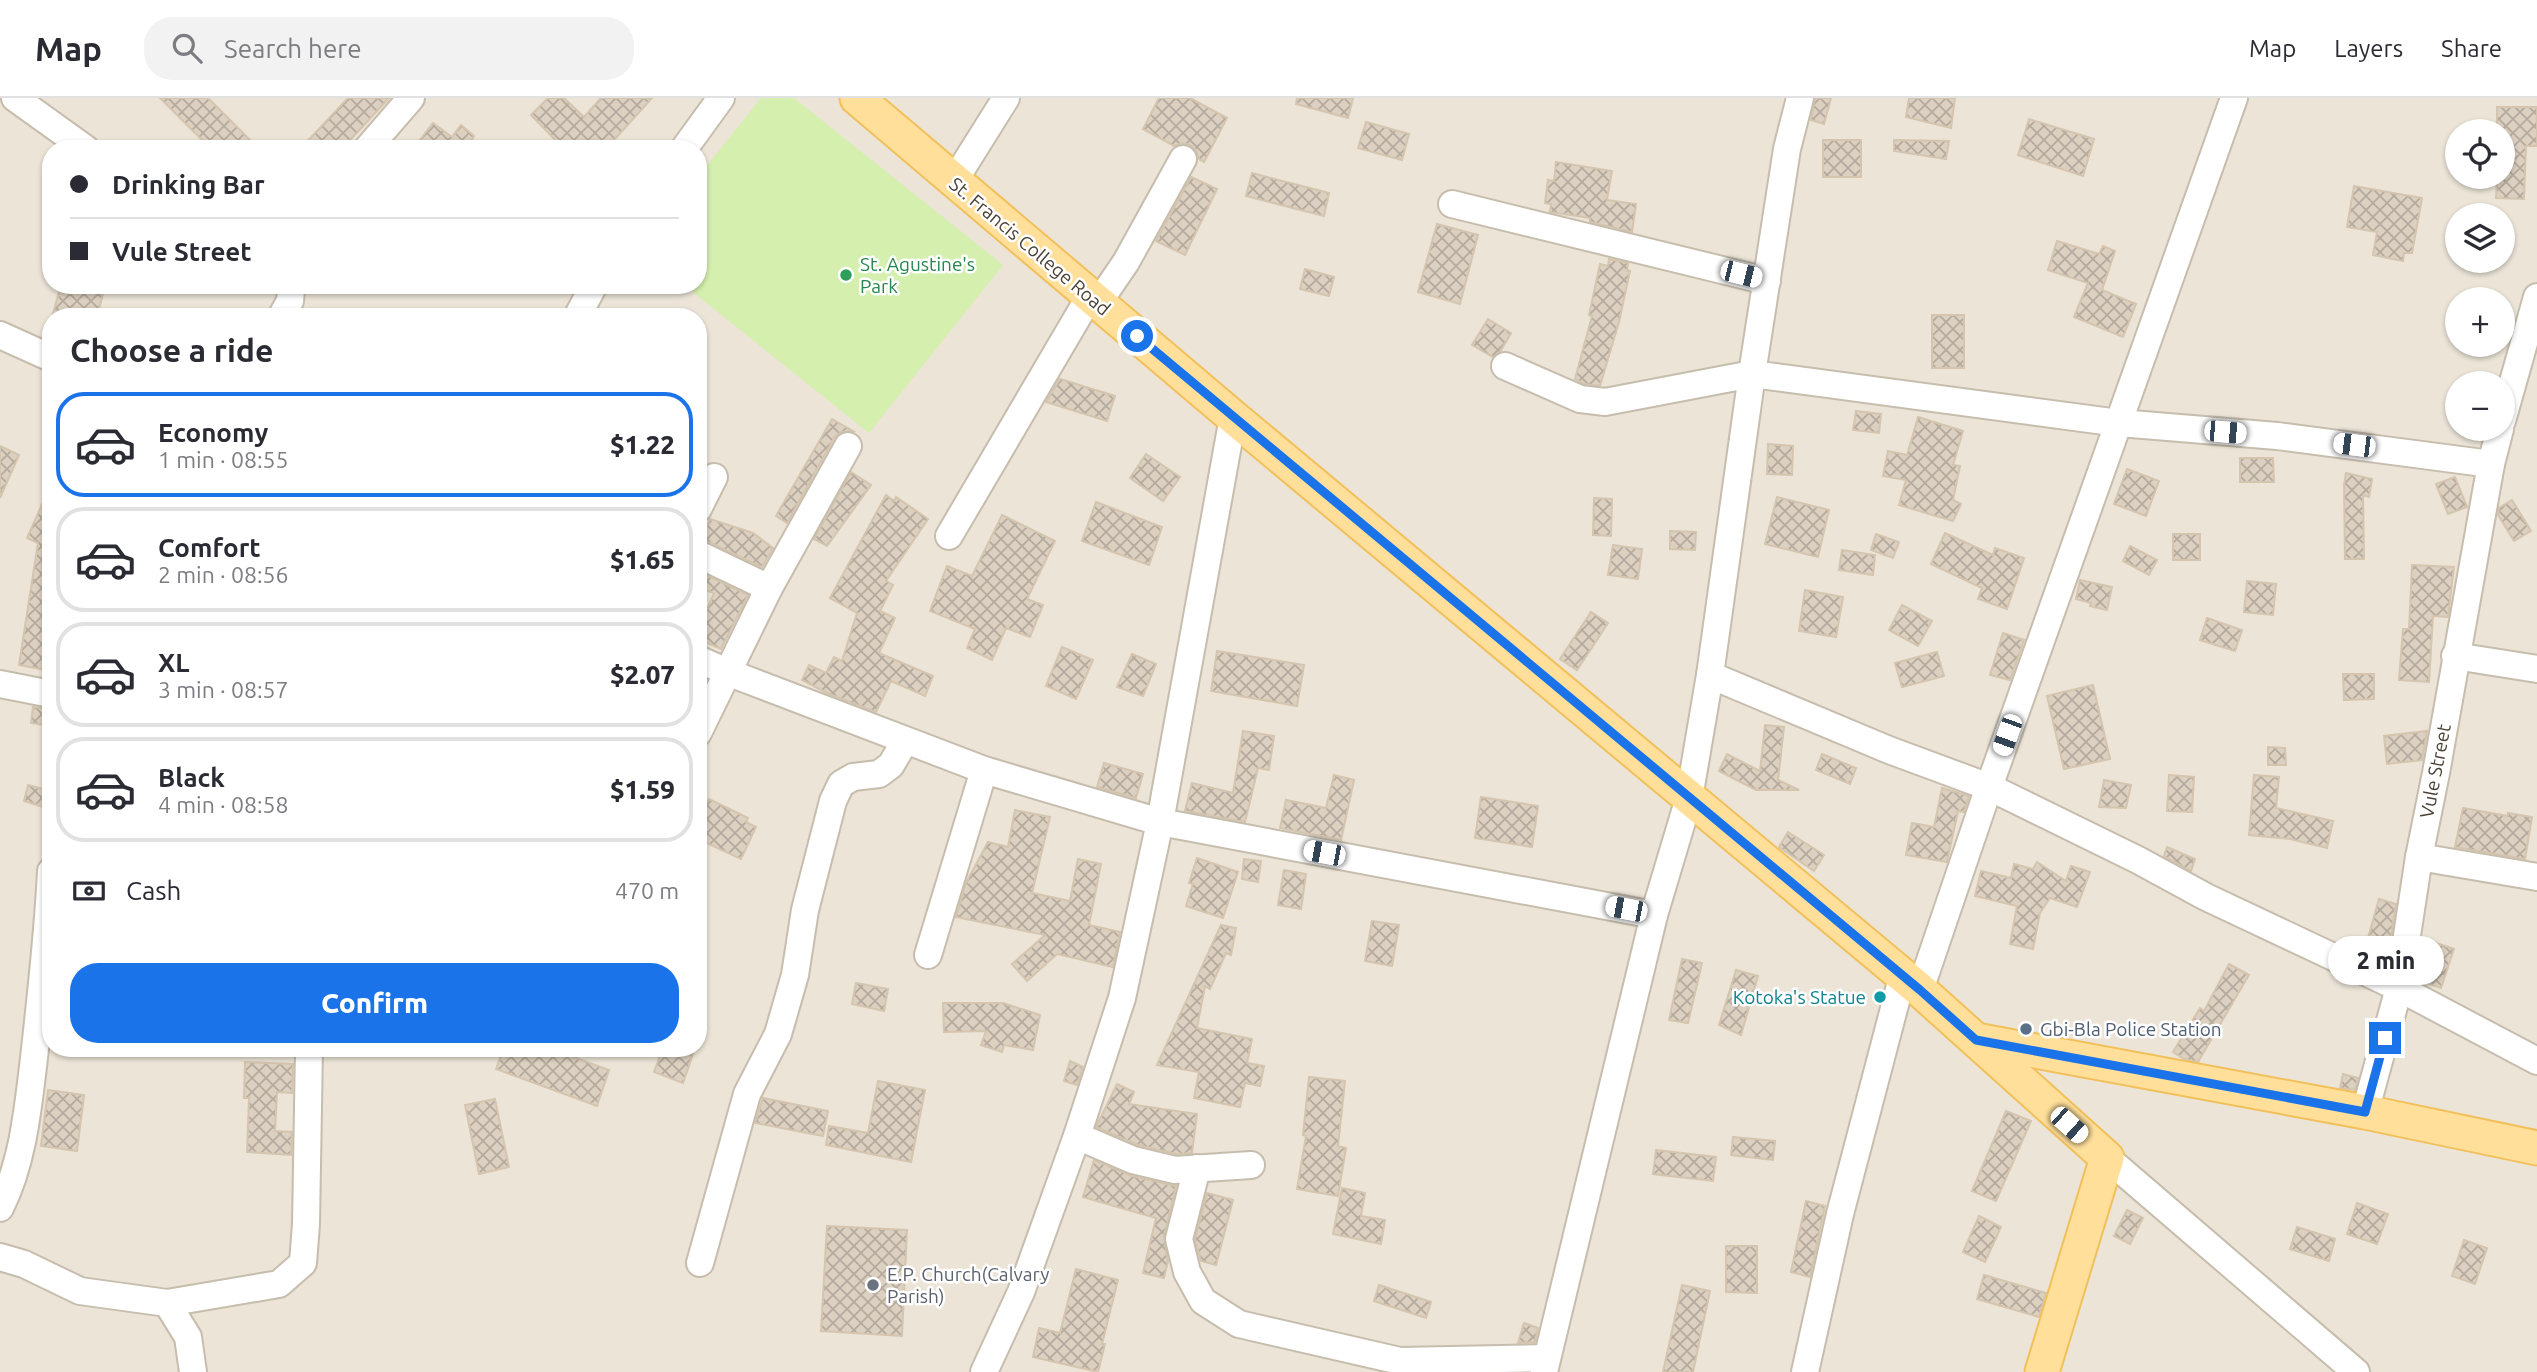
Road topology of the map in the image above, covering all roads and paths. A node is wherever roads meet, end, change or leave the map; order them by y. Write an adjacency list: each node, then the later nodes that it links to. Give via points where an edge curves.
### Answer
1 (15, 98): 8 (street)
2 (411, 98): 9 (street)
3 (721, 98): 10 (street)
4 (857, 98): 12 (main road, St. Francis College Road)
5 (1006, 98): 12 (street)
6 (1800, 98): 14 (street, via 1787,149)
7 (2234, 98): 23 (street)
8 (73, 140)
9 (375, 140)
10 (691, 140)
11 (1183, 159): 16 (street, via 1126,262)
12 (954, 181): 16 (main road, St. Francis College Road)
13 (1452, 204): 14 (street)
14 (1767, 281): 20 (street)
15 (2537, 297): 21 (street)
16 (1094, 300): 22 (main road, St. Francis College Road); 29 (street)
17 (0, 335): 18 (street)
18 (42, 354)
19 (1504, 366): 20 (street, via 1580,400 1605,402)
20 (1752, 374): 23 (street); 36 (street)
21 (2515, 375)
22 (1233, 417): 43 (main road, St. Francis College Road); 44 (street)
23 (2119, 423): 26 (street, via 2277,436); 42 (street)
24 (2497, 441): 26 (street, Vule Street)
25 (848, 446): 31 (street)
26 (2491, 464): 32 (street, Vule Street)
27 (714, 477): 28 (street)
28 (707, 491)
29 (949, 536)
30 (707, 558): 31 (street)
31 (769, 588): 35 (street)
32 (2455, 656): 34 (street); 45 (street, Vule Street)
33 (707, 663): 35 (street)
34 (2537, 669)
35 (727, 672): 39 (street); 40 (street)
36 (1710, 676): 42 (street); 43 (street)
37 (0, 684): 38 (street)
38 (42, 692)
39 (707, 714)
40 (905, 741): 41 (street); 63 (street, via 891,765 879,774 853,776 841,784 832,801 805,910 795,975 778,1034 747,1094)
41 (984, 770): 44 (street); 48 (street)
42 (1989, 787): 49 (street); 51 (street)
43 (1689, 799): 47 (street); 49 (main road, St. Francis College Road)
44 (1160, 822): 47 (street); 56 (street, via 1122,998)
45 (2419, 856): 46 (street); 51 (street, Vule Street)
46 (2537, 877)
47 (1654, 915): 65 (street)
48 (928, 955)
49 (1911, 984): 52 (main road, St. Francis College Road); 68 (street, via 1840,1214)
50 (42, 988): 61 (street, via 27,1110 11,1186)
51 (2399, 988): 54 (street); 55 (street, Vule Street)
52 (1976, 1040): 55 (main road); 58 (main road, St. Francis College Road)
53 (309, 1057): 64 (street, via 303,1263 279,1284)
54 (2537, 1061)
55 (2365, 1112): 57 (main road)
56 (1077, 1136): 60 (street, via 1133,1160 1175,1170); 67 (street, via 1021,1292)
57 (2537, 1147)
58 (2107, 1158): 69 (main road); 70 (street)
59 (1251, 1165): 60 (street)
60 (1197, 1168): 65 (street, via 1179,1239 1187,1272 1203,1301 1239,1324 1400,1361)
61 (0, 1208)
62 (0, 1257): 64 (street, via 80,1291)
63 (700, 1263)
64 (167, 1303): 66 (street, via 188,1337)
65 (1545, 1365)
66 (193, 1372)
67 (984, 1372)
68 (1805, 1372)
69 (2042, 1372)
70 (2356, 1372)

